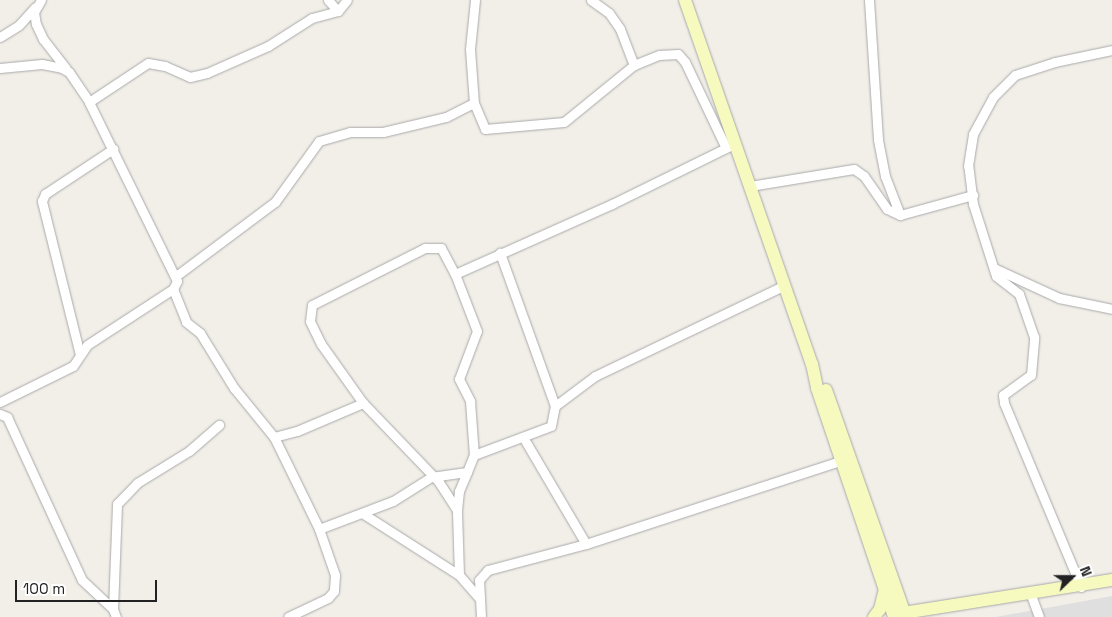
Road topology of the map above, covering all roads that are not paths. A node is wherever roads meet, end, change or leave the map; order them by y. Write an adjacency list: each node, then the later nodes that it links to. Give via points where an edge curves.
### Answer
1 (328, 0): 8 (street)
2 (347, 0): 8 (street)
3 (475, 0): 15 (street, via 470,49)
4 (591, 0): 11 (street, via 609,14 620,29)
5 (686, 0): 16 (street)
6 (869, 0): 20 (street, via 878,140 885,176)
7 (38, 3): 9 (street, via 19,25); 13 (street, via 34,17 43,40)
8 (338, 11): 14 (street, via 312,18 268,46 198,77 148,63)
9 (0, 38)
10 (1112, 50): 19 (street, via 1055,62 1015,75 993,97 973,134 968,166)
11 (634, 65): 15 (street, via 569,120 561,122 485,129); 16 (street, via 667,54 683,57)
12 (0, 68): 13 (street, via 42,64)
13 (70, 72): 14 (street)
14 (89, 102): 17 (street)
15 (474, 103): 24 (street, via 446,117 383,132 350,132 319,141 275,202)
16 (730, 146): 18 (street); 21 (street)
17 (113, 149): 24 (street); 28 (street, via 45,194 42,201)
18 (750, 186): 20 (street, via 854,169 864,176 887,209); 25 (street)
19 (973, 195): 20 (street); 22 (street)
20 (900, 215)
21 (500, 253): 23 (street); 31 (street)
22 (994, 268): 27 (street, via 1059,298); 46 (street, via 998,279 1019,294 1034,337 1031,375 1004,395 1004,404)
23 (455, 274): 30 (street, via 444,252 432,246 312,305 309,315 313,331); 36 (street, via 478,331 459,378 470,401 475,434)
24 (176, 276): 26 (street)
25 (784, 285): 31 (street, via 602,373); 37 (street)
26 (173, 288): 28 (street, via 87,345); 34 (street, via 186,322 200,333 234,388)
27 (1112, 309)
28 (80, 355): 29 (street, via 73,366)
29 (0, 402)
30 (363, 403): 34 (street, via 297,431); 39 (street)
31 (555, 406): 35 (street, via 551,426)
32 (0, 414): 50 (street, via 7,418 16,435 82,580)
33 (219, 425): 50 (street, via 189,451 137,484 117,504)
34 (274, 437): 42 (street)
35 (523, 437): 36 (street); 43 (street)
36 (474, 455): 38 (street)
37 (846, 459): 43 (street); 47 (street); 51 (street)
38 (467, 472): 39 (street); 40 (street, via 459,491)
39 (431, 477): 40 (street); 41 (street, via 393,501)
40 (458, 510): 44 (street)
41 (362, 513): 42 (street); 44 (street)
42 (319, 529): 52 (street, via 335,575 334,591 328,598)
43 (586, 544): 49 (street, via 488,570 479,580)
44 (459, 575): 49 (street)
45 (1112, 580): 46 (street)
46 (1081, 587): 48 (street)
47 (885, 589): 51 (street); 54 (street)
48 (1031, 595): 51 (street); 55 (street)
49 (479, 598): 53 (street)
50 (115, 613)
51 (898, 616)
52 (288, 617)
53 (482, 617)
54 (874, 617)
55 (1039, 617)

